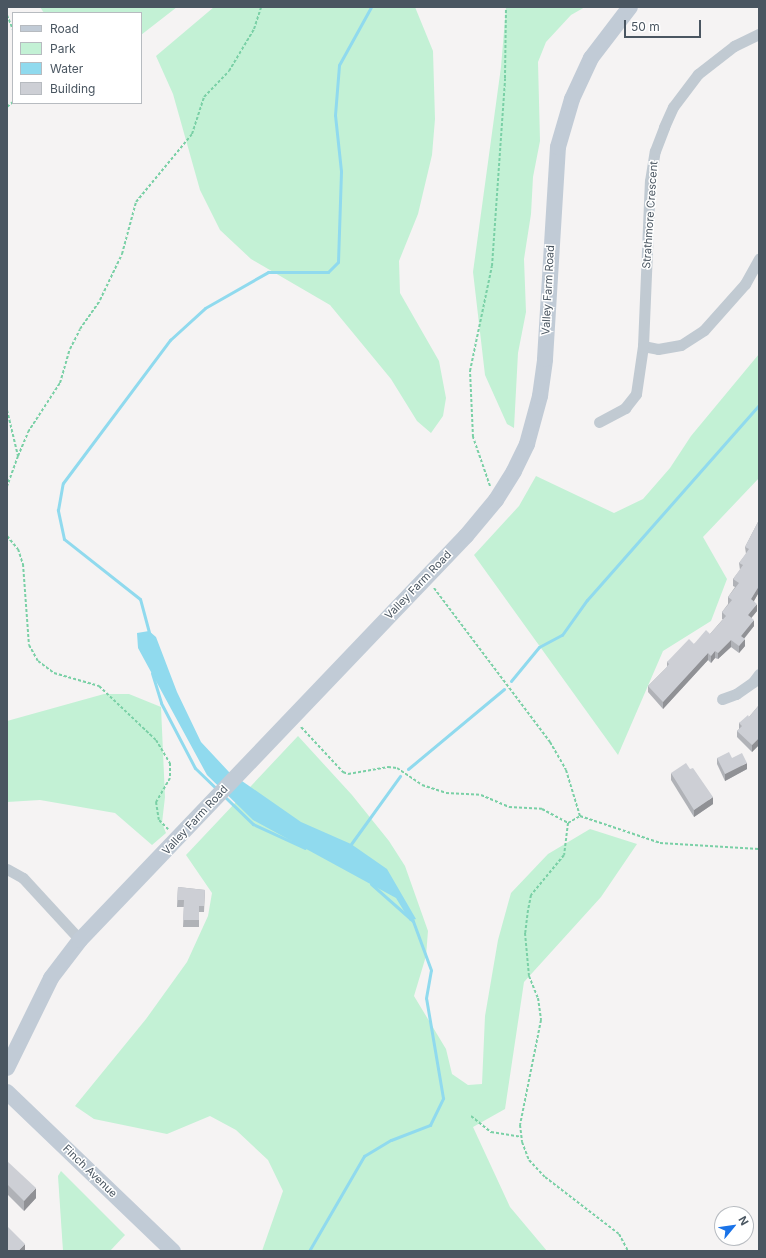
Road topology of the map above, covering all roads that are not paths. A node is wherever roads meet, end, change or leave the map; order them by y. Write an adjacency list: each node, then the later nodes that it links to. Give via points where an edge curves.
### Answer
1 (630, 7): 9 (street, Valley Farm Road, via 590,58 572,99 558,148 545,359 540,396 526,444 496,500 426,578 252,757 178,840)
2 (759, 34): 4 (street, Strathmore Crescent, via 734,46 698,74 673,107 664,126 655,151 650,181)
3 (759, 259): 4 (street, via 745,284 704,330 681,345 658,349)
4 (643, 346): 5 (street, Strathmore Crescent, via 636,394 625,408)
5 (599, 422)
6 (759, 674): 7 (street, via 753,682 736,694)
7 (722, 699)
8 (7, 870): 9 (street, via 23,878)
9 (80, 940): 10 (street, Valley Farm Road, via 51,978)
10 (7, 1068)
11 (7, 1092): 12 (street, Finch Avenue)
12 (173, 1251)

